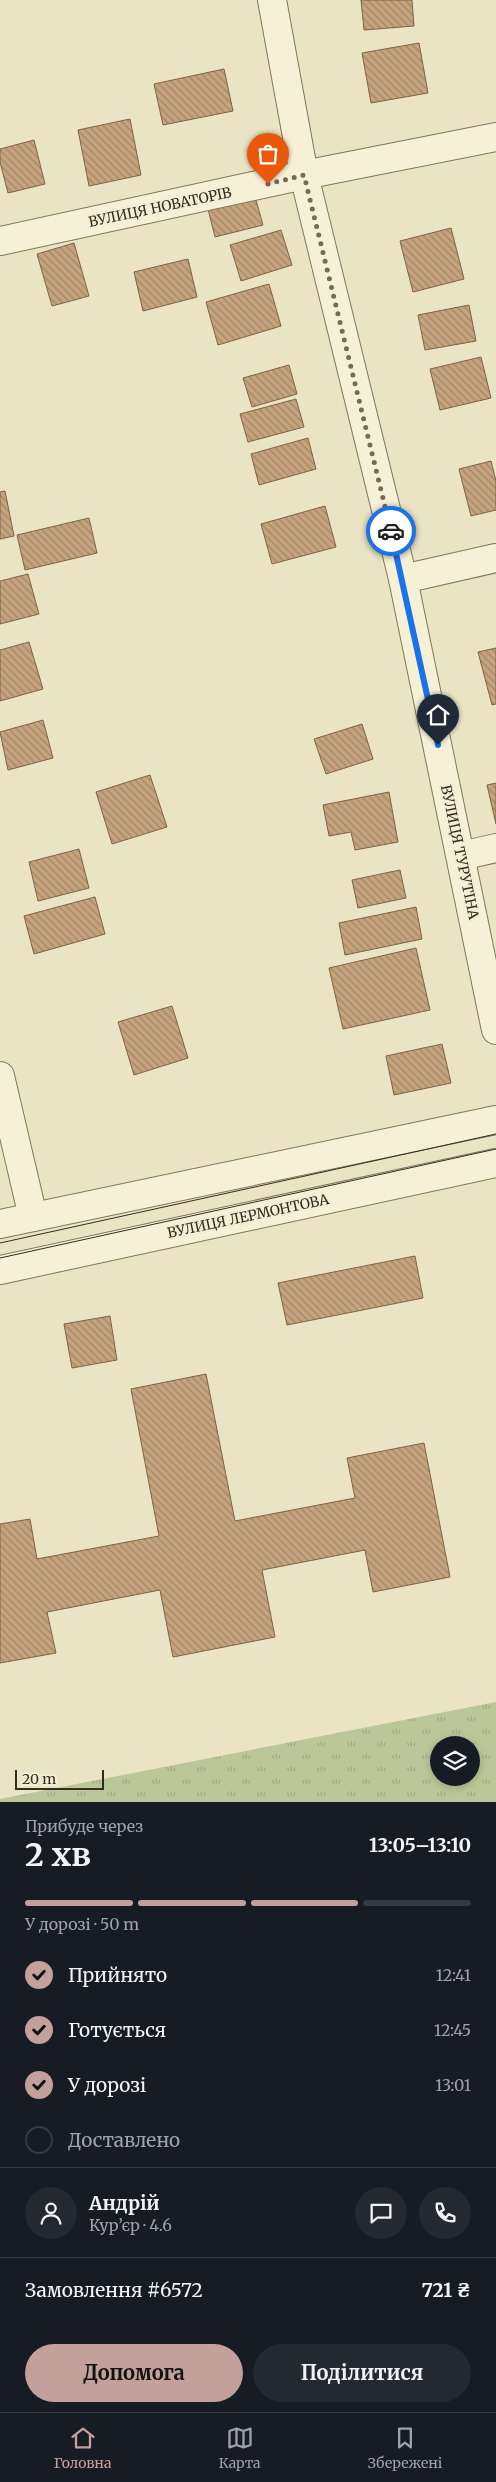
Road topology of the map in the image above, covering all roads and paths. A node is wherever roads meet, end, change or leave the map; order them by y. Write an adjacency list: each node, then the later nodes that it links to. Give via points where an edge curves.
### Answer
1 (272, 0): 3 (street, ВУЛИЦЯ ТУРУТІНА)
2 (496, 137): 3 (street, ВУЛИЦЯ НОВАТОРІВ)
3 (304, 175): 4 (street, ВУЛИЦЯ НОВАТОРІВ); 6 (street, ВУЛИЦЯ ТУРУТІНА)
4 (0, 242)
5 (496, 558): 6 (street)
6 (403, 579): 8 (street, ВУЛИЦЯ ТУРУТІНА)
7 (496, 848): 8 (street)
8 (461, 856): 9 (street, ВУЛИЦЯ ТУРУТІНА)
9 (496, 1030)
10 (0, 1076): 13 (street)
11 (496, 1120): 13 (street)
12 (496, 1163): 15 (street, ВУЛИЦЯ ЛЕРМОНТОВА)
13 (34, 1216): 14 (street)
14 (0, 1224)
15 (0, 1270)

